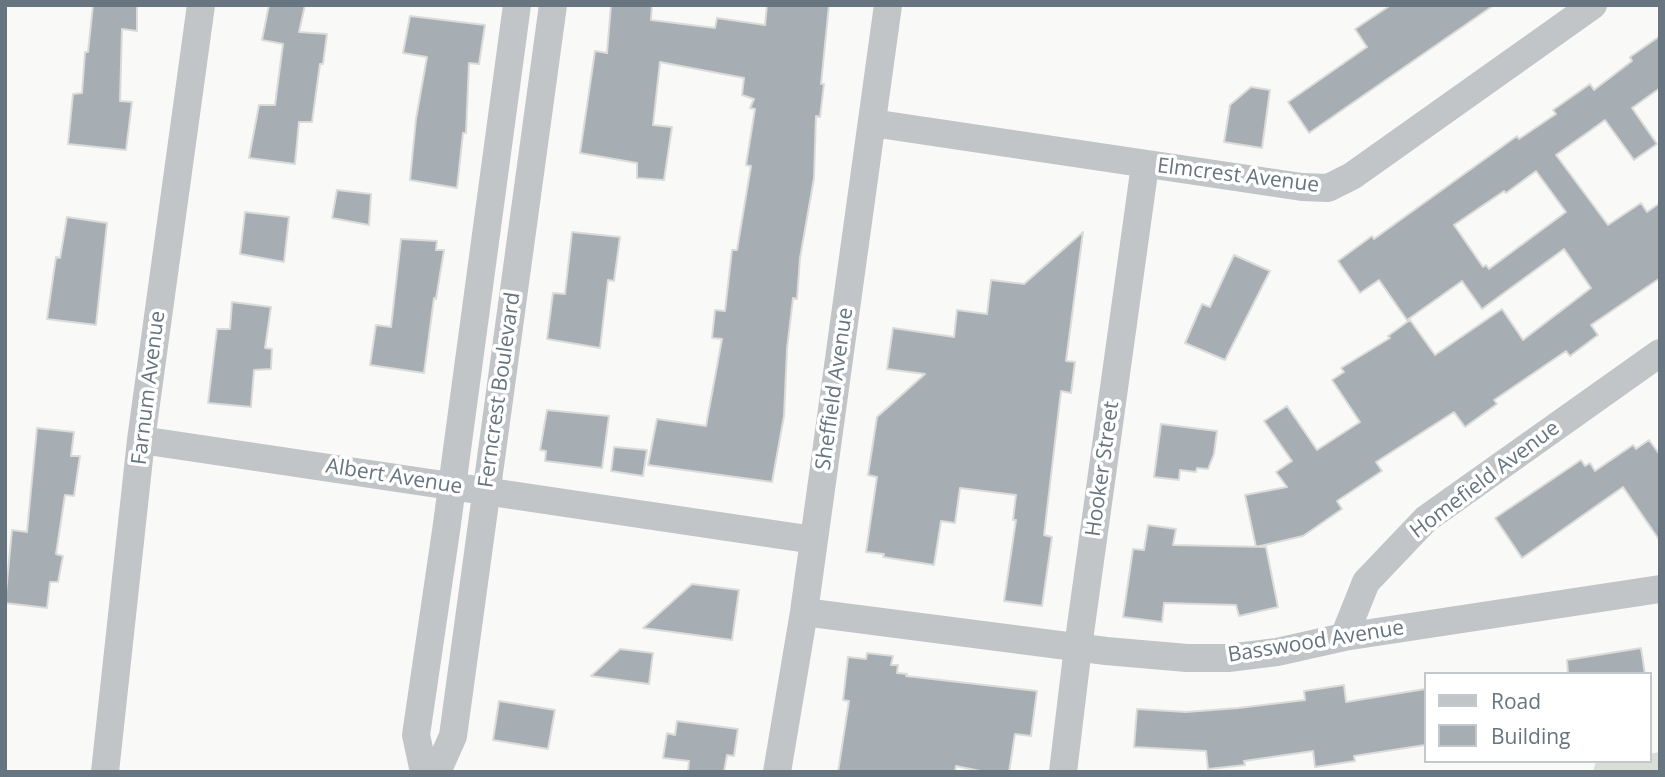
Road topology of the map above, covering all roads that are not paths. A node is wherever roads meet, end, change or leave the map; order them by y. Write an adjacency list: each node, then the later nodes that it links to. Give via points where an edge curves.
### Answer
1 (201, 5): 9 (street, Farnum Avenue)
2 (517, 5): 10 (street, Ferncrest Boulevard)
3 (553, 5): 11 (street, Ferncrest Boulevard)
4 (888, 5): 6 (street, Sheffield Avenue)
5 (1593, 5): 7 (street, Elmcrest Avenue, via 1353,176 1328,188)
6 (872, 123): 7 (street, Elmcrest Avenue); 12 (street, Sheffield Avenue)
7 (1145, 165): 16 (street, Hooker Street)
8 (1660, 353): 15 (street, Homefield Avenue, via 1426,519 1366,582)
9 (141, 440): 10 (street, Albert Avenue); 17 (street, Farnum Avenue)
10 (452, 486): 11 (street, Albert Avenue); 18 (street, Ferncrest Boulevard, via 416,736)
11 (486, 491): 12 (street, Albert Avenue); 19 (street, Ferncrest Boulevard, via 453,736)
12 (814, 540): 14 (street, Sheffield Avenue)
13 (1660, 589): 15 (street, Basswood Avenue)
14 (804, 612): 16 (street, Basswood Avenue); 20 (street, Sheffield Avenue)
15 (1344, 636): 16 (street, Basswood Avenue, via 1228,658)
16 (1078, 648): 21 (street, Hooker Street)
17 (105, 772)
18 (424, 772)
19 (438, 772)
20 (777, 772)
21 (1063, 772)

